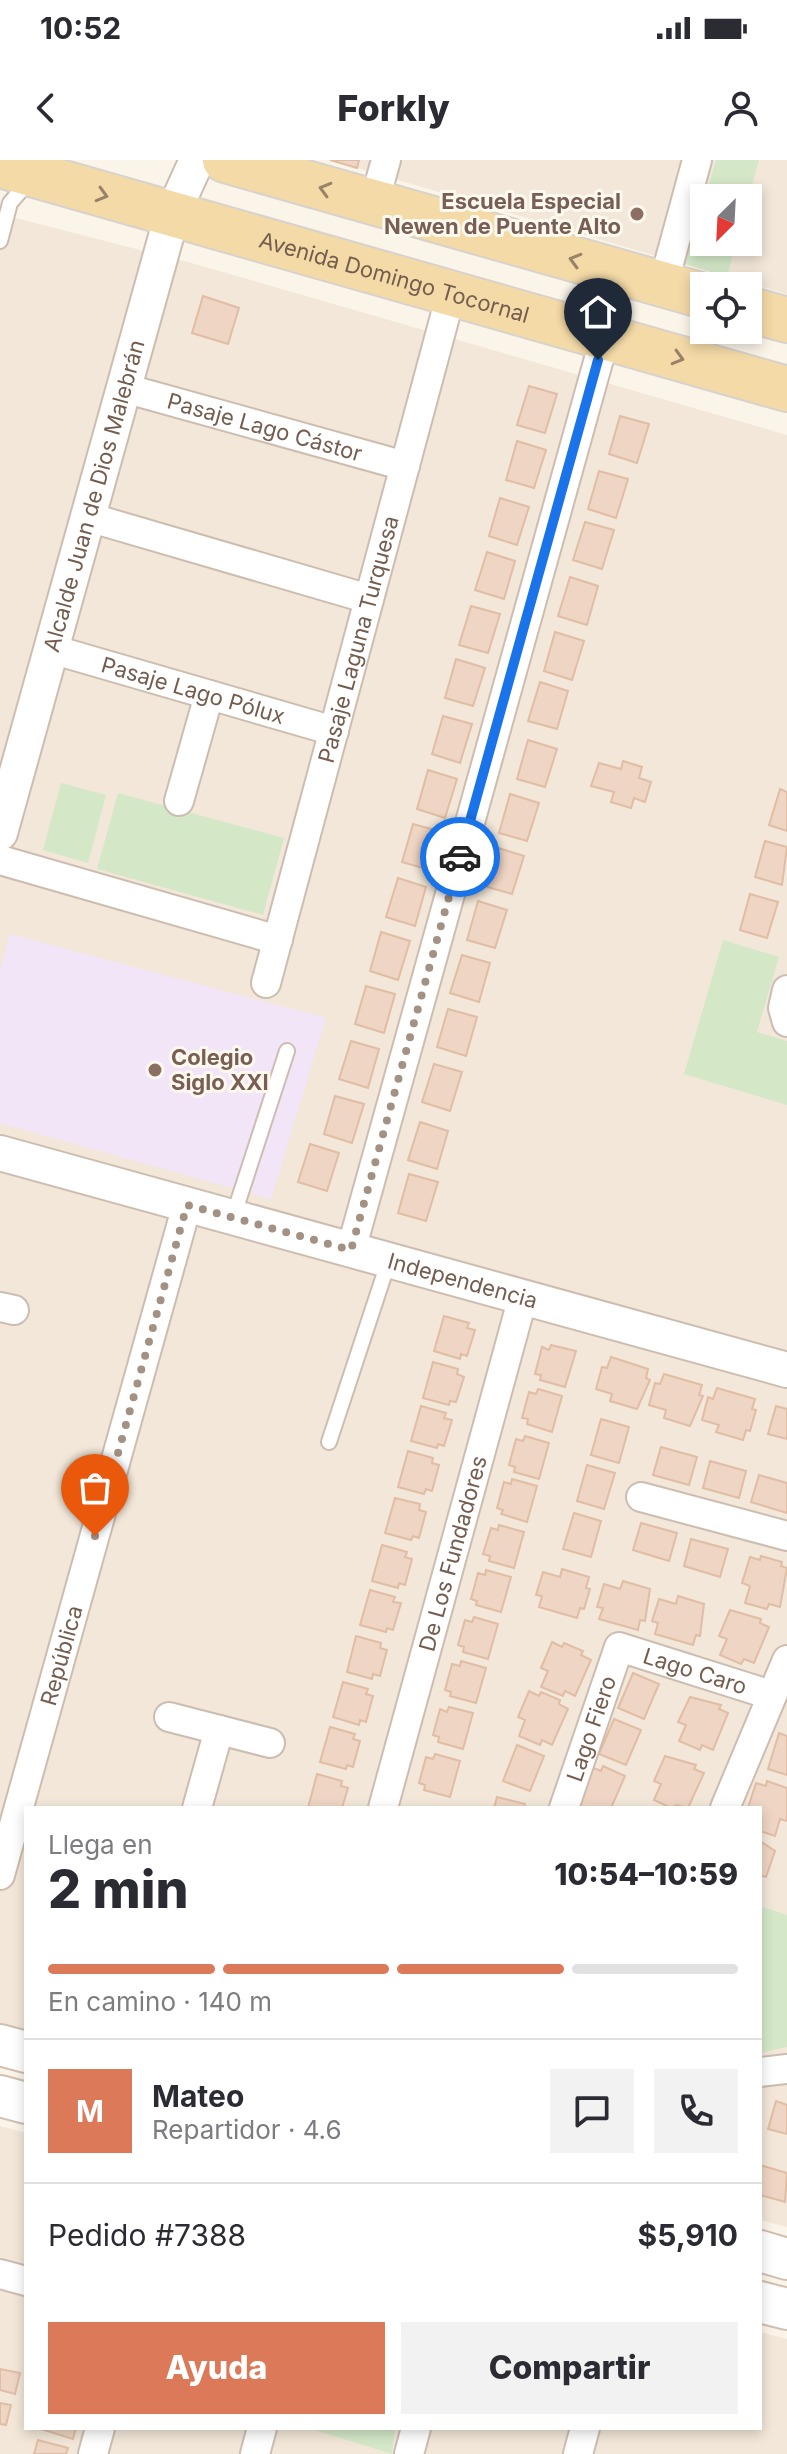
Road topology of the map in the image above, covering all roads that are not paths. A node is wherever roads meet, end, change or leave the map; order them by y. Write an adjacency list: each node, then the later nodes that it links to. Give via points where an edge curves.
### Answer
1 (197, 160): 7 (street, Alcalde Juan de Dios Malebrán)
2 (225, 160): 6 (main road, one-way to 2)
3 (386, 160): 6 (street)
4 (697, 160): 9 (street)
5 (18, 170): 7 (main road, Avenida Domingo Tocornal, one-way to 7); 8 (lane)
6 (374, 203): 9 (main road, one-way to 6)
7 (172, 215): 10 (main road, Avenida Domingo Tocornal); 14 (street, Alcalde Juan de Dios Malebrán)
8 (0, 241)
9 (684, 290)
10 (451, 294): 13 (main road, Avenida Domingo Tocornal); 16 (street, Pasaje Laguna Turquesa)
11 (762, 313): 12 (main road)
12 (787, 320)
13 (605, 337): 15 (main road, Avenida Domingo Tocornal, one-way to 15); 33 (street)
14 (124, 388): 16 (street, Pasaje Lago Cástor); 17 (street, Alcalde Juan de Dios Malebrán)
15 (787, 389)
16 (405, 466): 18 (street, Pasaje Laguna Turquesa)
17 (88, 517): 18 (street); 19 (street, Alcalde Juan de Dios Malebrán)
18 (369, 599): 21 (street, Pasaje Laguna Turquesa)
19 (51, 649): 20 (street, Pasaje Lago Pólux); 23 (street, Alcalde Juan de Dios Malebrán)
20 (209, 695): 21 (street, Pasaje Lago Pólux); 22 (street)
21 (334, 731): 25 (street, Pasaje Laguna Turquesa)
22 (179, 801)
23 (0, 833)
24 (0, 860): 25 (street)
25 (278, 940): 26 (street, Pasaje Laguna Turquesa)
26 (266, 983)
27 (787, 990): 28 (street)
28 (787, 1022)
29 (287, 1051): 32 (lane)
30 (0, 1153): 31 (street, Independencia)
31 (187, 1205): 32 (street, Independencia); 50 (street, República)
32 (233, 1217): 33 (street, Independencia)
33 (351, 1250): 34 (street, Independencia)
34 (389, 1260): 35 (street, Independencia); 37 (lane)
35 (523, 1297): 36 (street, Independencia); 47 (street, De Los Fundadores)
36 (787, 1370)
37 (329, 1442)
38 (639, 1500): 39 (street)
39 (787, 1536)
40 (619, 1647): 42 (street, Lago Caro); 48 (street, Lago Fiero)
41 (787, 1660): 42 (street)
42 (771, 1695): 49 (street)
43 (169, 1717): 44 (street)
44 (219, 1730): 45 (street); 46 (street)
45 (270, 1743)
46 (198, 1806)
47 (384, 1806)
48 (565, 1806)
49 (726, 1806)
50 (0, 1875)
51 (0, 2045): 52 (main road)
52 (24, 2051)
53 (787, 2069): 54 (street)
54 (762, 2072)
55 (0, 2096): 56 (main road)
56 (24, 2102)
57 (762, 2252): 58 (main road)
58 (787, 2259)
59 (0, 2274): 60 (street)
60 (24, 2280)
61 (762, 2303): 62 (main road)
62 (787, 2309)
63 (99, 2430): 67 (street)
64 (261, 2430): 68 (street)
65 (415, 2430): 69 (street)
66 (584, 2430): 70 (street)
67 (93, 2454)
68 (255, 2454)
69 (409, 2454)
70 (578, 2454)

